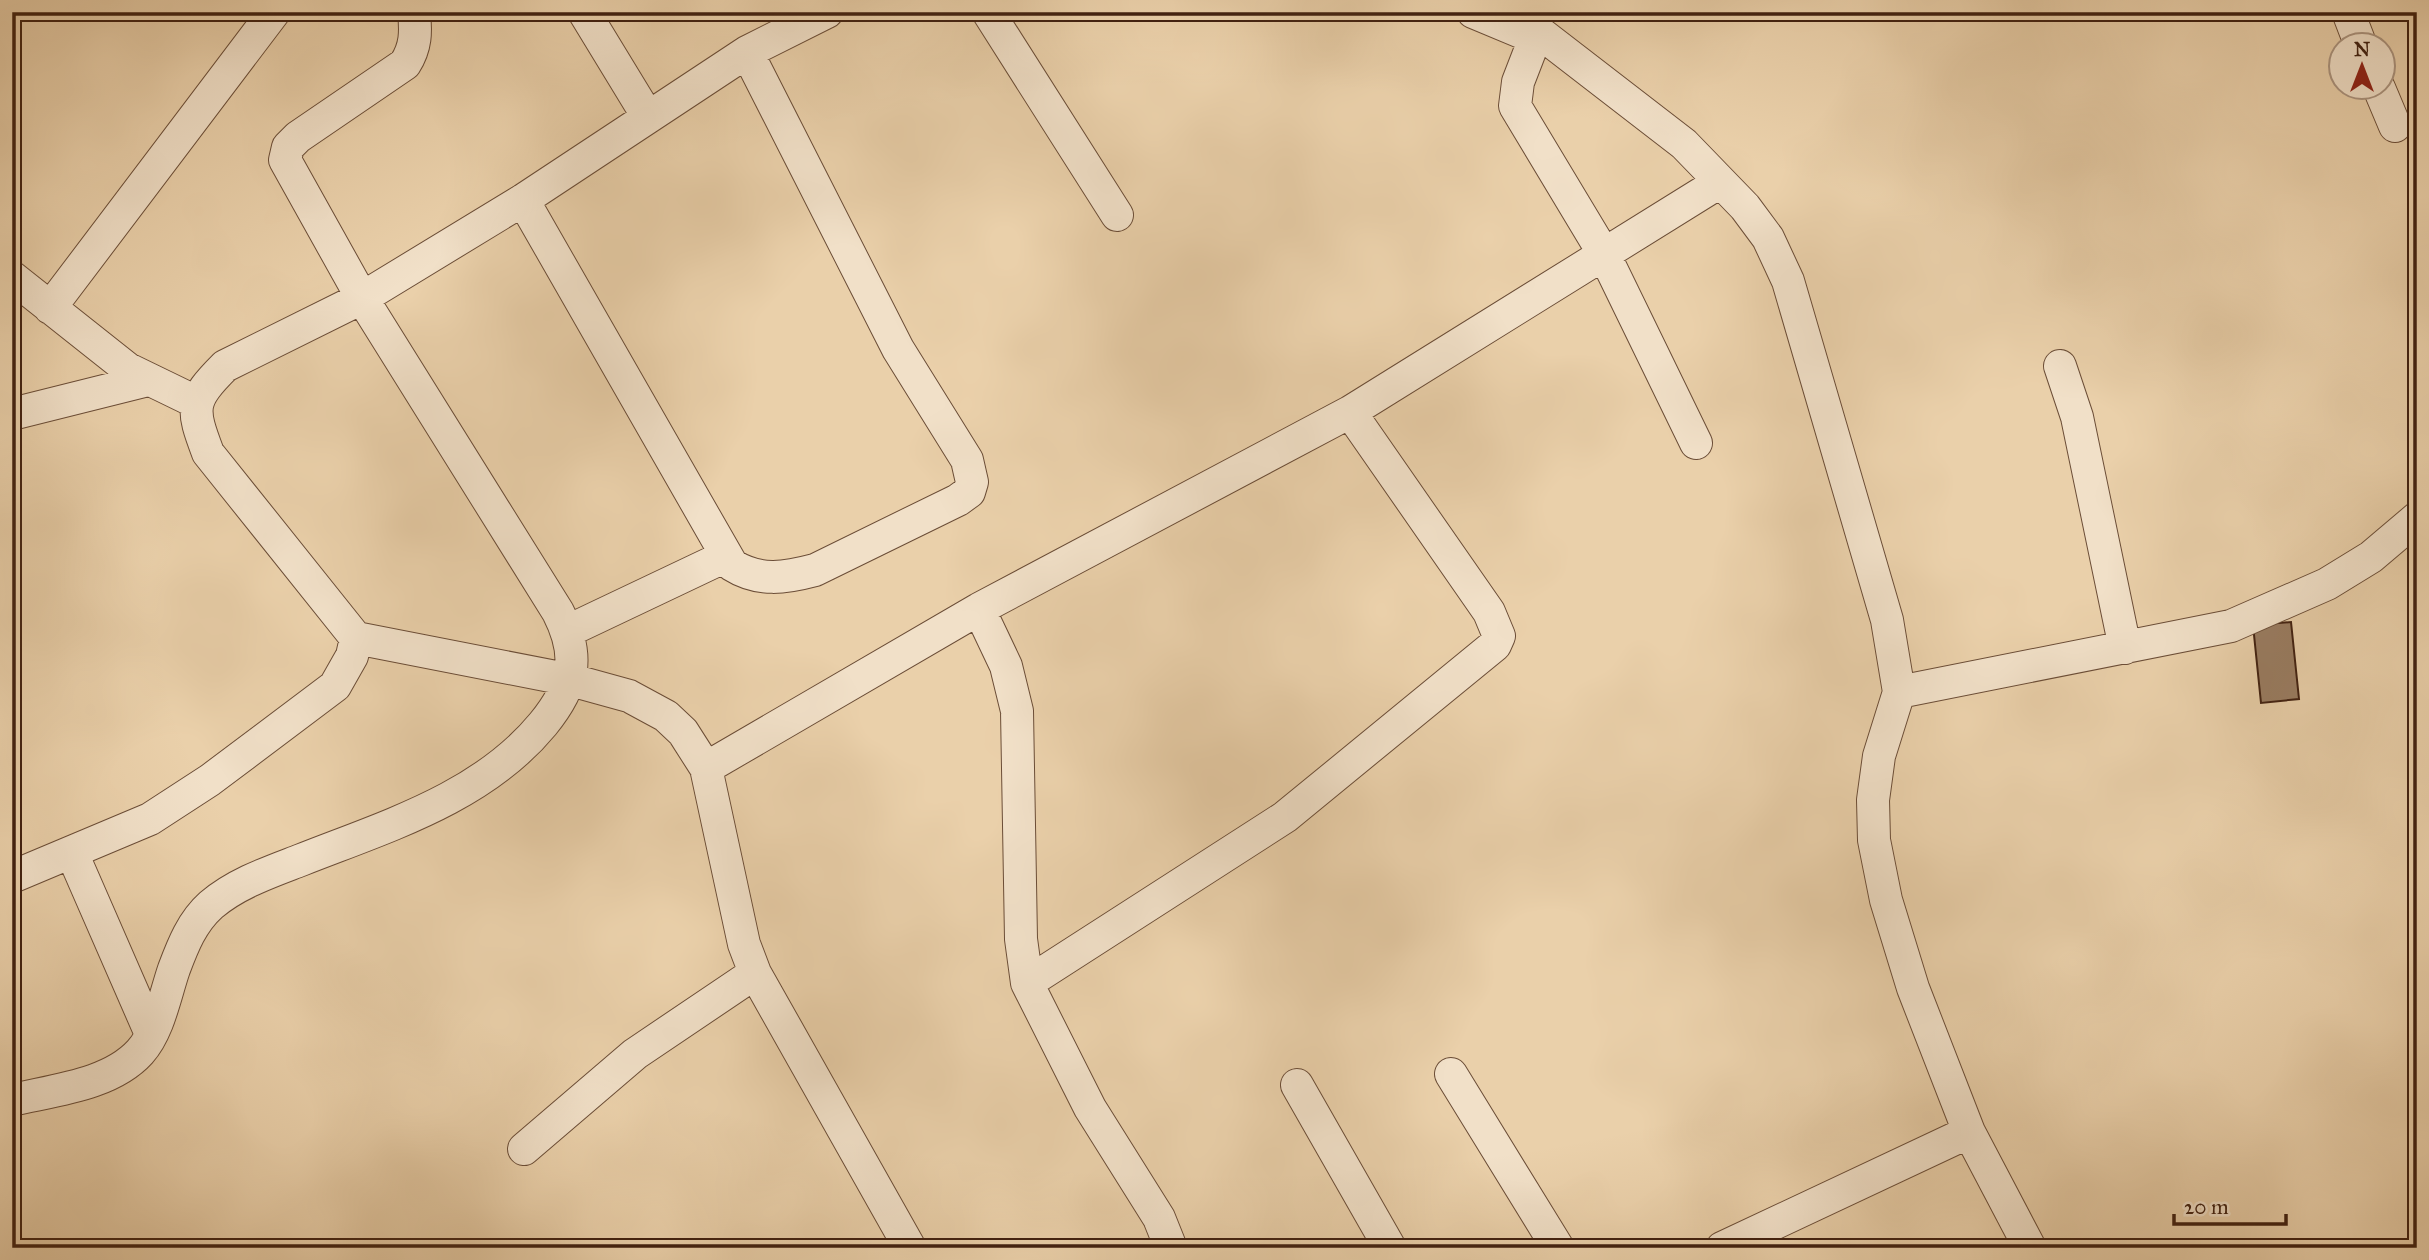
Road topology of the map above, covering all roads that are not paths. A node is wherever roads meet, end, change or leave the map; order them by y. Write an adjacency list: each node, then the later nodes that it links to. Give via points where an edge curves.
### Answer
1 (274, 12): 21 (street)
2 (414, 12): 20 (street, via 416,38 404,64 288,147 285,160)
3 (583, 12): 13 (street)
4 (827, 12): 11 (street)
5 (988, 12): 17 (street)
6 (1473, 12): 10 (street)
7 (1513, 12): 10 (street)
8 (2348, 12): 9 (street)
9 (2356, 32)
10 (1545, 42): 15 (street, via 1684,144); 18 (street, via 1518,82 1516,106)
11 (747, 52): 13 (street); 29 (street, via 898,349 967,460 972,482 969,492 958,500 815,570 762,577 746,574)
12 (2385, 102): 14 (street)
13 (648, 117): 16 (street)
14 (2395, 126)
15 (1720, 182): 18 (street); 35 (street, via 1768,238 1788,281 1887,620)
16 (523, 200): 20 (street); 29 (street)
17 (1117, 215)
18 (1604, 254): 25 (street); 27 (street)
19 (12, 277): 21 (street)
20 (362, 298): 24 (street, via 225,366); 31 (street)
21 (50, 308): 23 (street, via 112,358)
22 (2060, 366): 33 (street, via 2077,417)
23 (148, 380): 24 (street); 26 (street)
24 (196, 402): 32 (street, via 208,453)
25 (1350, 412): 30 (street); 40 (street, via 1489,612 1499,636 1495,645 1320,791)
26 (12, 414)
27 (1696, 443)
28 (2417, 519): 33 (street, via 2371,556 2283,605 2231,626)
29 (726, 556): 31 (street)
30 (979, 608): 36 (street); 40 (street, via 1006,666 1017,711 1021,939)
31 (568, 631): 34 (street)
32 (356, 638): 34 (street); 37 (street, via 343,673 322,698 169,807)
33 (2125, 648): 35 (street)
34 (571, 680): 36 (street, via 629,696 666,716 689,740); 41 (street, via 554,711 531,738 465,791 253,879 210,906 194,923 182,948)
35 (1899, 692): 45 (street, via 1879,756 1874,840 1898,942)
36 (706, 768): 39 (street, via 744,944)
37 (72, 853): 38 (street); 41 (street)
38 (12, 877)
39 (755, 973): 46 (street, via 635,1054); 47 (street)
40 (1027, 983): 48 (street, via 1090,1108 1159,1218)
41 (151, 1034): 44 (street, via 140,1052 118,1069 93,1080)
42 (1451, 1074): 50 (street)
43 (1297, 1085): 49 (street)
44 (12, 1100)
45 (1969, 1132): 51 (street); 52 (street)
46 (524, 1149)
47 (910, 1248)
48 (1171, 1248)
49 (1390, 1248)
50 (1558, 1248)
51 (1722, 1248)
52 (2031, 1248)

